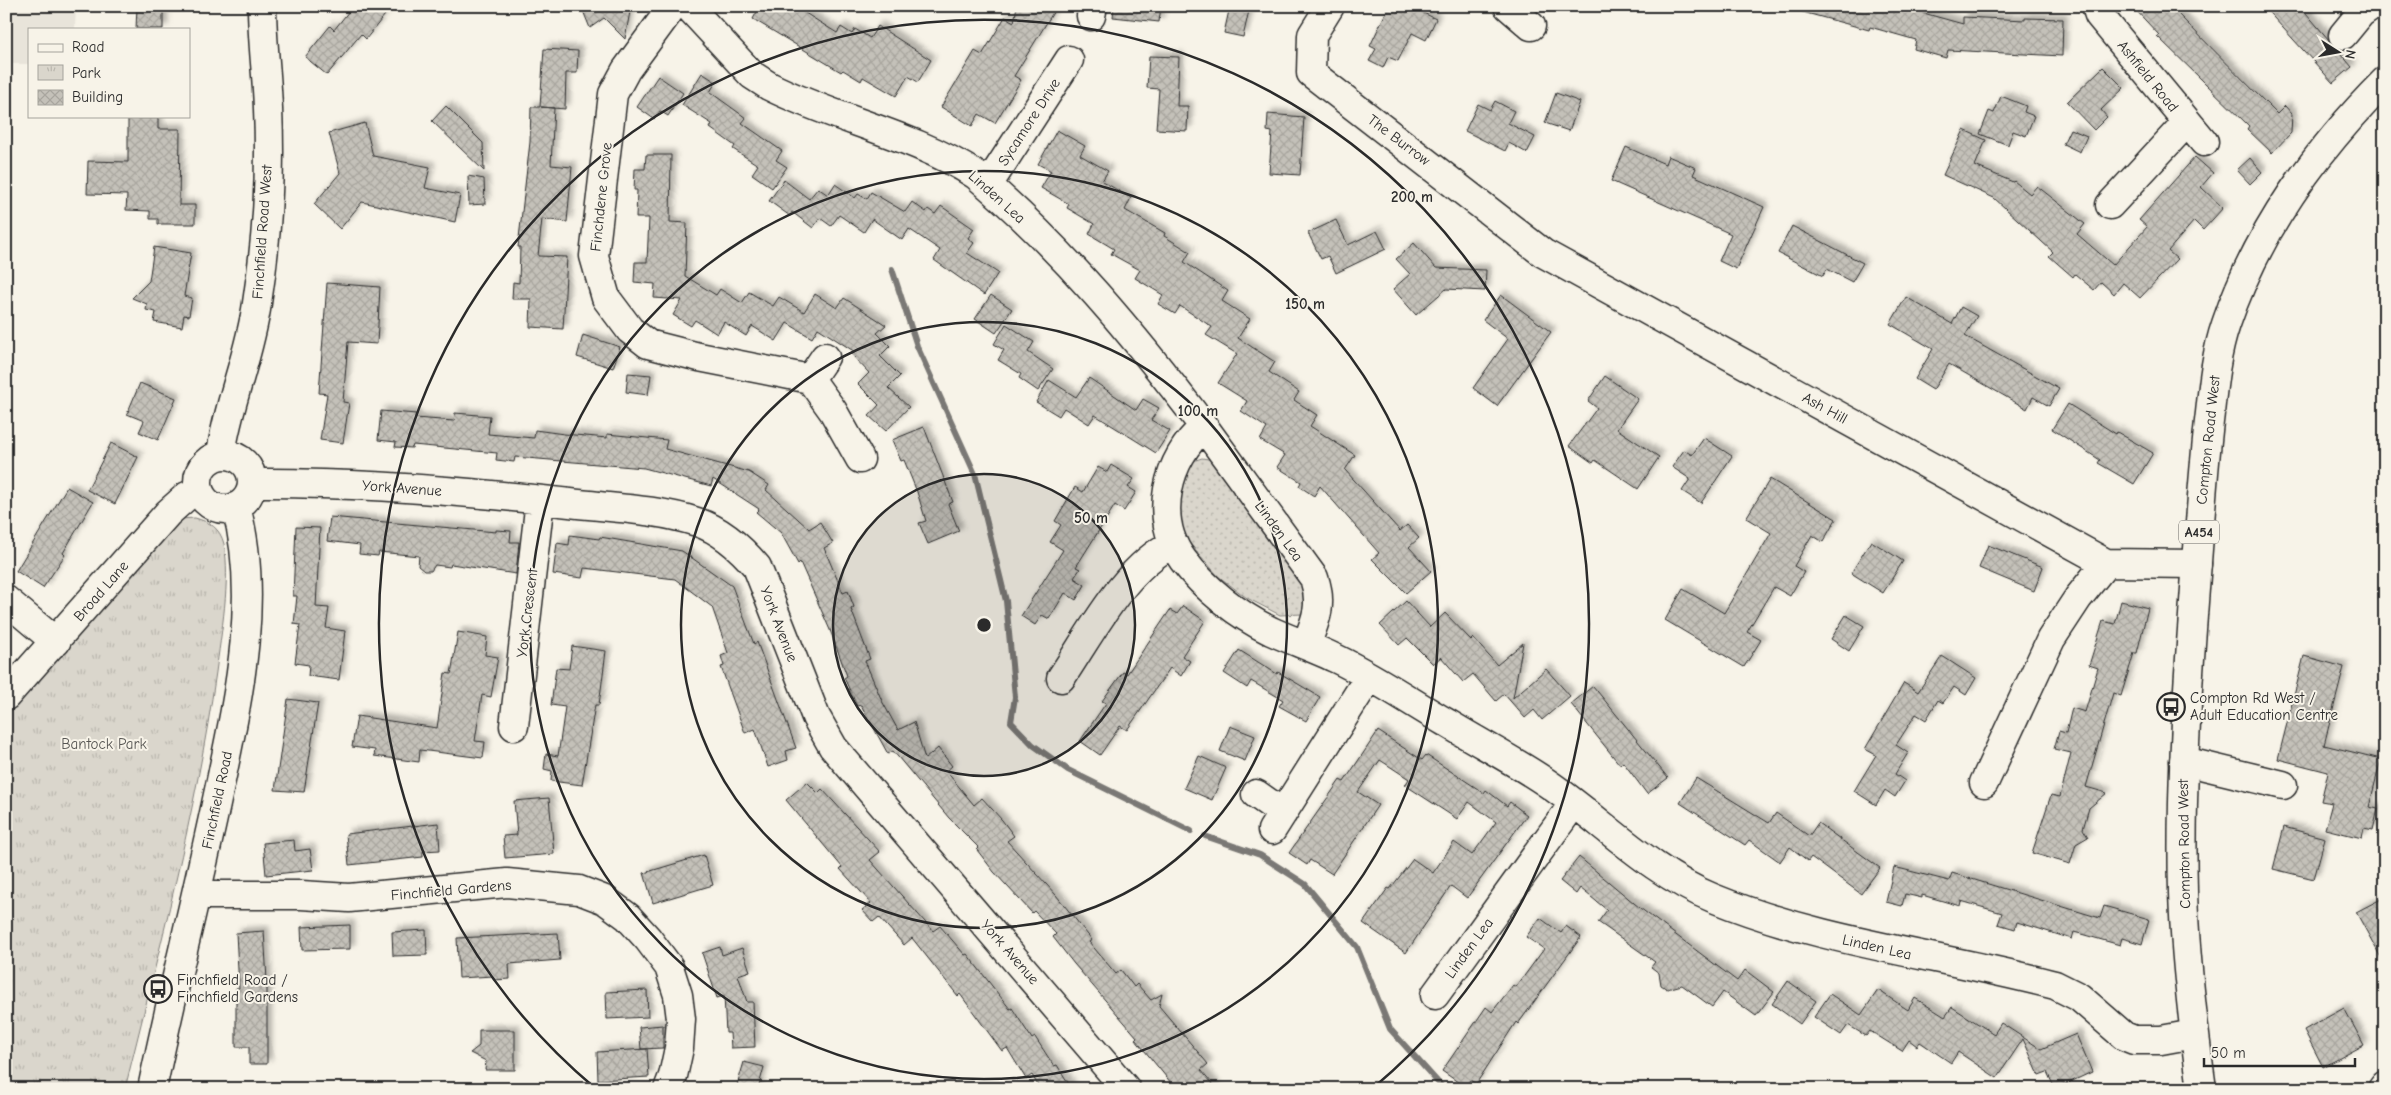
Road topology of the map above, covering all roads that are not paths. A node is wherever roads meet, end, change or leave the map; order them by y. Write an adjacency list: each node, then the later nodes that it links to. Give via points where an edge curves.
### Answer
1 (262, 6): 18 (main road, Finchfield Road West, via 268,110 268,202 256,312 249,348 225,427)
2 (673, 6): 16 (main road, Finchdene Grove, via 626,70 613,94 594,256 606,298 630,330 648,344)
3 (1330, 6): 14 (main road, The Burrow, via 1312,35 1310,73)
4 (1508, 6): 8 (main road)
5 (2096, 6): 13 (main road, Ashfield Road, via 2099,15 2195,133)
6 (2362, 9): 9 (main road)
7 (699, 11): 12 (main road, Linden Lea, via 752,75 769,86 928,149 958,163)
8 (1531, 26)
9 (2344, 35)
10 (1069, 60): 12 (main road, Sycamore Drive)
11 (2385, 81): 26 (main road, Compton Road West / A454, via 2341,128 2306,174 2276,218 2241,283 2225,327 2214,372)
12 (988, 185): 17 (main road, Linden Lea, via 1085,279)
13 (2110, 205)
14 (1543, 253): 25 (main road, Ash Hill)
15 (825, 357): 16 (main road)
16 (810, 379): 19 (main road, via 833,411)
17 (1204, 426): 24 (main road, Linden Lea, via 1183,448 1173,466 1167,508); 29 (main road, Linden Lea, via 1314,578 1320,594)
18 (221, 454): 20 (main road, via 244,461); 21 (main road, via 202,468)
19 (860, 459)
20 (253, 483): 22 (main road, York Avenue, via 324,482); 23 (main road, via 248,497)
21 (200, 492): 23 (main road, via 204,499 219,508); 28 (main road, Broad Lane, via 187,496 168,513)
22 (540, 500): 33 (main road, York Crescent); 45 (main road, York Avenue, via 656,513 697,522 746,553 757,567 822,731 833,747)
23 (236, 507): 39 (main road, Finchfield Road, via 244,533 246,568 242,660 231,734)
24 (1173, 544): 29 (main road, Linden Lea, via 1197,576 1247,618); 31 (main road, via 1133,575)
25 (2106, 563): 26 (main road, Ash Hill); 35 (main road, via 2051,639)
26 (2197, 564): 34 (main road, Compton Road West / A454)
27 (6, 600): 28 (main road)
28 (56, 642): 32 (main road, Broad Lane)
29 (1306, 645): 30 (main road, Linden Lea)
30 (1369, 677): 37 (main road, via 1278,822); 38 (main road, Linden Lea, via 1548,784)
31 (1061, 678)
32 (6, 696)
33 (513, 726)
34 (2184, 761): 36 (main road); 41 (main road, Compton Road West / A454, via 2183,894)
35 (1984, 783)
36 (2284, 785)
37 (1256, 794)
38 (1574, 803): 40 (main road, Linden Lea); 41 (main road, Linden Lea, via 1676,880 1744,910 1839,939 2055,985 2079,997 2124,1036 2134,1040 2154,1041)
39 (197, 895): 43 (main road, Finchfield Road); 44 (main road, Finchfield Gardens, via 349,898 507,883 578,890 605,900 648,938 668,967 678,995 681,1019 678,1048)
40 (1435, 995)
41 (2194, 1034): 46 (main road, Compton Road West / A454)
42 (2385, 1086): 47 (main road)
43 (152, 1089)
44 (668, 1089)
45 (1126, 1089)
46 (2202, 1089)
47 (2382, 1089)

